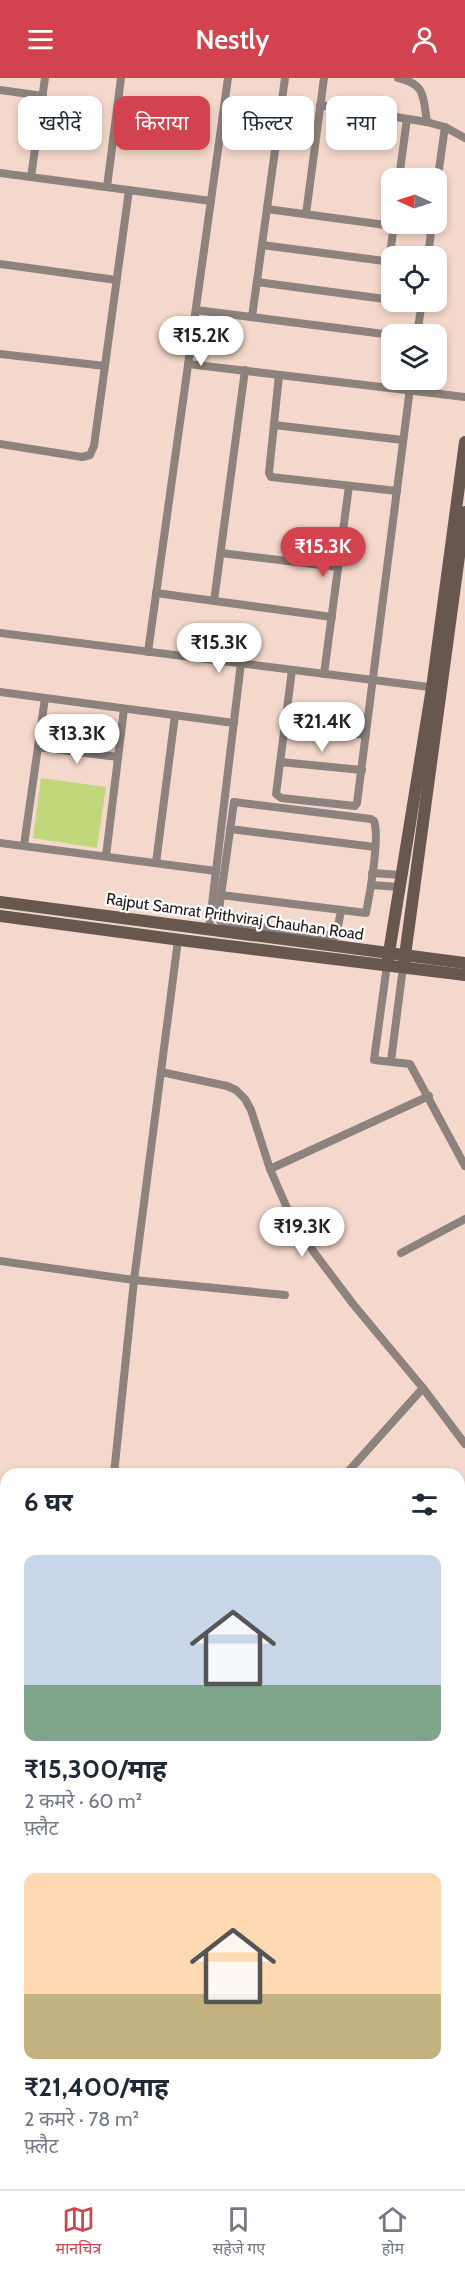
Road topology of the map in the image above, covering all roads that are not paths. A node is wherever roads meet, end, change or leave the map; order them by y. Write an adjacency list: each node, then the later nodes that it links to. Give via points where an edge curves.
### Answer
1 (45, 78): 9 (street)
2 (121, 78): 20 (street)
3 (228, 78): 22 (street)
4 (285, 78): 23 (street)
5 (324, 78): 10 (street)
6 (398, 78): 7 (street)
7 (418, 81): 12 (street)
8 (0, 90): 9 (street)
9 (43, 96)
10 (320, 105): 11 (street); 24 (street)
11 (406, 119): 12 (street); 16 (street)
12 (427, 122): 13 (street)
13 (445, 127): 14 (street); 17 (street)
14 (465, 138)
15 (35, 150): 19 (street)
16 (400, 168)
17 (439, 168)
18 (0, 173): 19 (street)
19 (31, 177): 20 (street)
20 (107, 187): 21 (street)
21 (129, 190): 22 (street); 29 (street)
22 (211, 201): 32 (street)
23 (267, 209): 24 (street); 26 (street)
24 (306, 214): 25 (street)
25 (381, 223)
26 (262, 245): 27 (street); 30 (street)
27 (381, 261)
28 (0, 264): 29 (street)
29 (116, 280): 37 (street)
30 (257, 282): 31 (street); 33 (street)
31 (381, 299)
32 (196, 310): 33 (street); 36 (street)
33 (252, 317): 34 (street)
34 (381, 334)
35 (0, 354): 37 (street)
36 (188, 364): 38 (street); 52 (street)
37 (105, 366): 46 (street, via 90,455)
38 (245, 370): 39 (street); 50 (street)
39 (279, 375): 40 (street); 43 (street)
40 (381, 387)
41 (410, 390): 42 (street); 44 (street)
42 (465, 397)
43 (274, 426): 44 (street); 47 (street, via 271,477)
44 (403, 440): 48 (street)
45 (465, 442): 49 (street)
46 (0, 444)
47 (349, 486): 48 (street); 51 (street)
48 (397, 491): 60 (street)
49 (462, 519): 61 (street)
50 (221, 553): 51 (street); 53 (street)
51 (338, 567): 54 (street)
52 (156, 593): 53 (street); 56 (street)
53 (214, 601): 54 (street)
54 (332, 617): 59 (street)
55 (0, 633): 56 (street)
56 (148, 652): 57 (street)
57 (241, 663): 58 (street); 66 (street)
58 (292, 670): 59 (street); 67 (street)
59 (324, 674): 60 (street)
60 (373, 680): 61 (street); 68 (street)
61 (436, 688): 81 (street); 90 (street)
62 (0, 693): 63 (street)
63 (45, 698): 64 (street); 69 (street)
64 (124, 709): 65 (street); 70 (street)
65 (175, 715): 66 (street); 78 (street)
66 (234, 723): 79 (street)
67 (285, 726): 68 (street); 71 (street)
68 (366, 735): 72 (street)
69 (38, 747): 70 (street); 75 (street)
70 (118, 757): 77 (street)
71 (280, 762): 72 (street); 72 (street, via 278,797 352,807 357,803)
72 (362, 770)
73 (230, 829): 76 (street); 76 (street, via 237,801 370,819 376,827); 83 (street)
74 (0, 843): 75 (street)
75 (24, 845): 77 (street)
76 (375, 847): 80 (street)
77 (106, 856): 78 (street)
78 (156, 863): 79 (street)
79 (216, 871): 87 (street)
80 (372, 873): 81 (street); 82 (street)
81 (400, 881): 82 (street); 89 (street)
82 (371, 885): 85 (street, via 366,913)
83 (221, 895): 85 (street); 85 (street, via 218,918 222,923 336,936)
84 (0, 902): 87 (street, Rajput Samrat Prithviraj Chauhan Road)
85 (341, 911)
86 (0, 916): 88 (street, Rajput Samrat Prithviraj Chauhan Road)
87 (209, 929): 89 (street, Rajput Samrat Prithviraj Chauhan Road)
88 (178, 940): 89 (street, Rajput Samrat Prithviraj Chauhan Road); 94 (street)
89 (388, 959): 90 (street, Rajput Samrat Prithviraj Chauhan Road); 93 (street, via 375,1060)
90 (404, 961): 91 (street, Rajput Samrat Prithviraj Chauhan Road); 92 (street, Rajput Samrat Prithviraj Chauhan Road); 93 (street)
91 (465, 963)
92 (465, 975)
93 (391, 1061): 95 (street, via 410,1064)
94 (161, 1072): 98 (street, via 236,1090 251,1110); 102 (street)
95 (429, 1096): 96 (street); 98 (street)
96 (462, 1155): 97 (street)
97 (465, 1166)
98 (270, 1170): 104 (street, via 313,1251)
99 (465, 1219): 100 (street)
100 (401, 1253)
101 (0, 1261): 102 (street)
102 (134, 1280): 103 (street); 106 (street)
103 (285, 1295)
104 (423, 1388): 105 (street); 107 (street)
105 (465, 1444)
106 (115, 1468)
107 (351, 1468)

